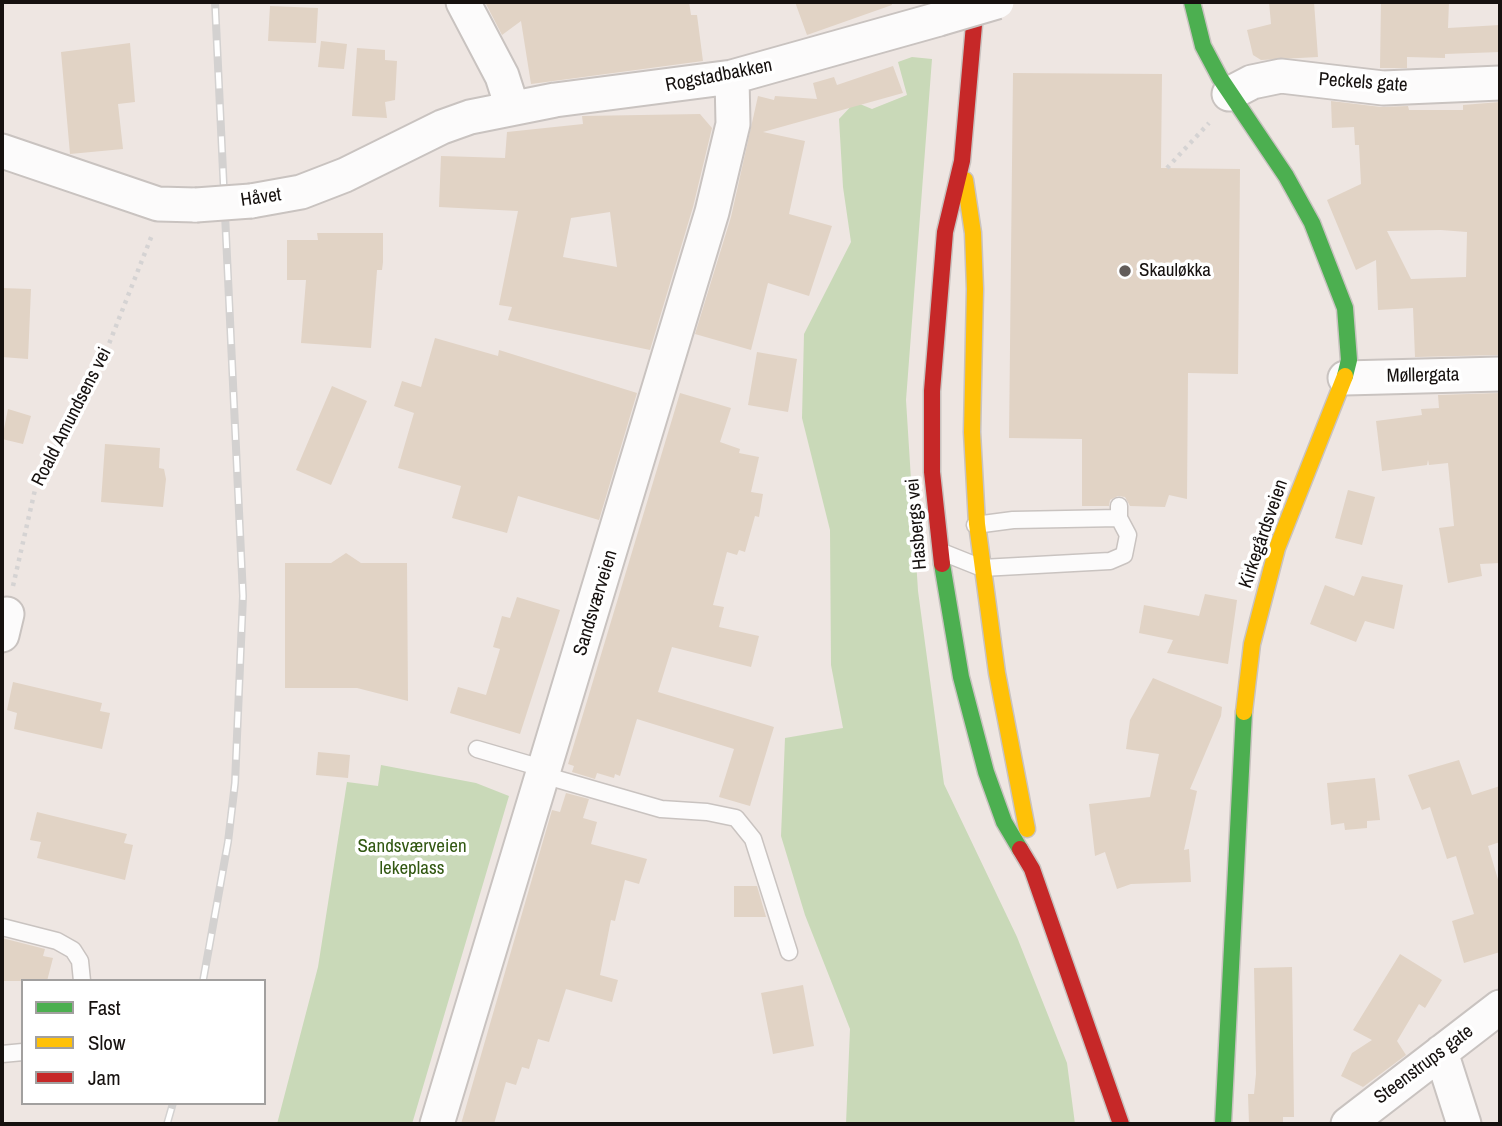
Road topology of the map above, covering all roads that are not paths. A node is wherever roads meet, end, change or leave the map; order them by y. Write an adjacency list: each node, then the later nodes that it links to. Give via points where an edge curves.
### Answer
1 (463, 2): 9 (street)
2 (976, 2): 11 (street, Hasbergs vei)
3 (997, 2): 5 (street, Rogstadbakken, bridge)
4 (1192, 2): 8 (street, Kirkegårdsveien, via 1203,46)
5 (928, 15): 6 (street, Rogstadbakken)
6 (732, 77): 9 (street, Rogstadbakken); 18 (street, Sandsværveien, via 733,124 712,212)
7 (1500, 83): 8 (street, Peckels gate, via 1383,88 1281,76 1252,82)
8 (1229, 94): 13 (street, Kirkegårdsveien, via 1286,176 1326,255 1345,308 1349,342)
9 (513, 107): 10 (street, Håvet, bridge, via 442,127 301,192 251,201 158,204)
10 (2, 150)
11 (962, 161): 14 (street, Hasbergs vei, via 973,233 972,432); 15 (street, Hasbergs vei, via 945,232 932,390 932,472)
12 (1500, 374): 13 (street, Møllergata)
13 (1345, 378): 29 (street, Kirkegårdsveien, via 1278,548 1252,644 1240,745)
14 (977, 524): 15 (lane); 16 (street, Hasbergs vei); 16 (lane, via 1119,512 1128,535 1124,555 1110,561)
15 (940, 551): 16 (lane); 19 (street, Hasbergs vei, via 951,635 986,772 1004,822)
16 (982, 568): 19 (street, Hasbergs vei)
17 (477, 749): 18 (lane)
18 (544, 772): 21 (lane, via 661,809 736,818 753,839); 27 (street, Sandsværveien)
19 (1032, 869): 28 (street, Hasbergs vei)
20 (2, 927): 22 (lane, via 57,941 73,950 80,961)
21 (789, 952)
22 (82, 979)
23 (1500, 1007): 25 (street, Steenstrups gate)
24 (21, 1052): 26 (lane)
25 (1441, 1052): 30 (street, Steenstrups gate); 31 (street)
26 (2, 1054)
27 (437, 1124)
28 (1121, 1124)
29 (1223, 1124)
30 (1348, 1124)
31 (1464, 1124)

